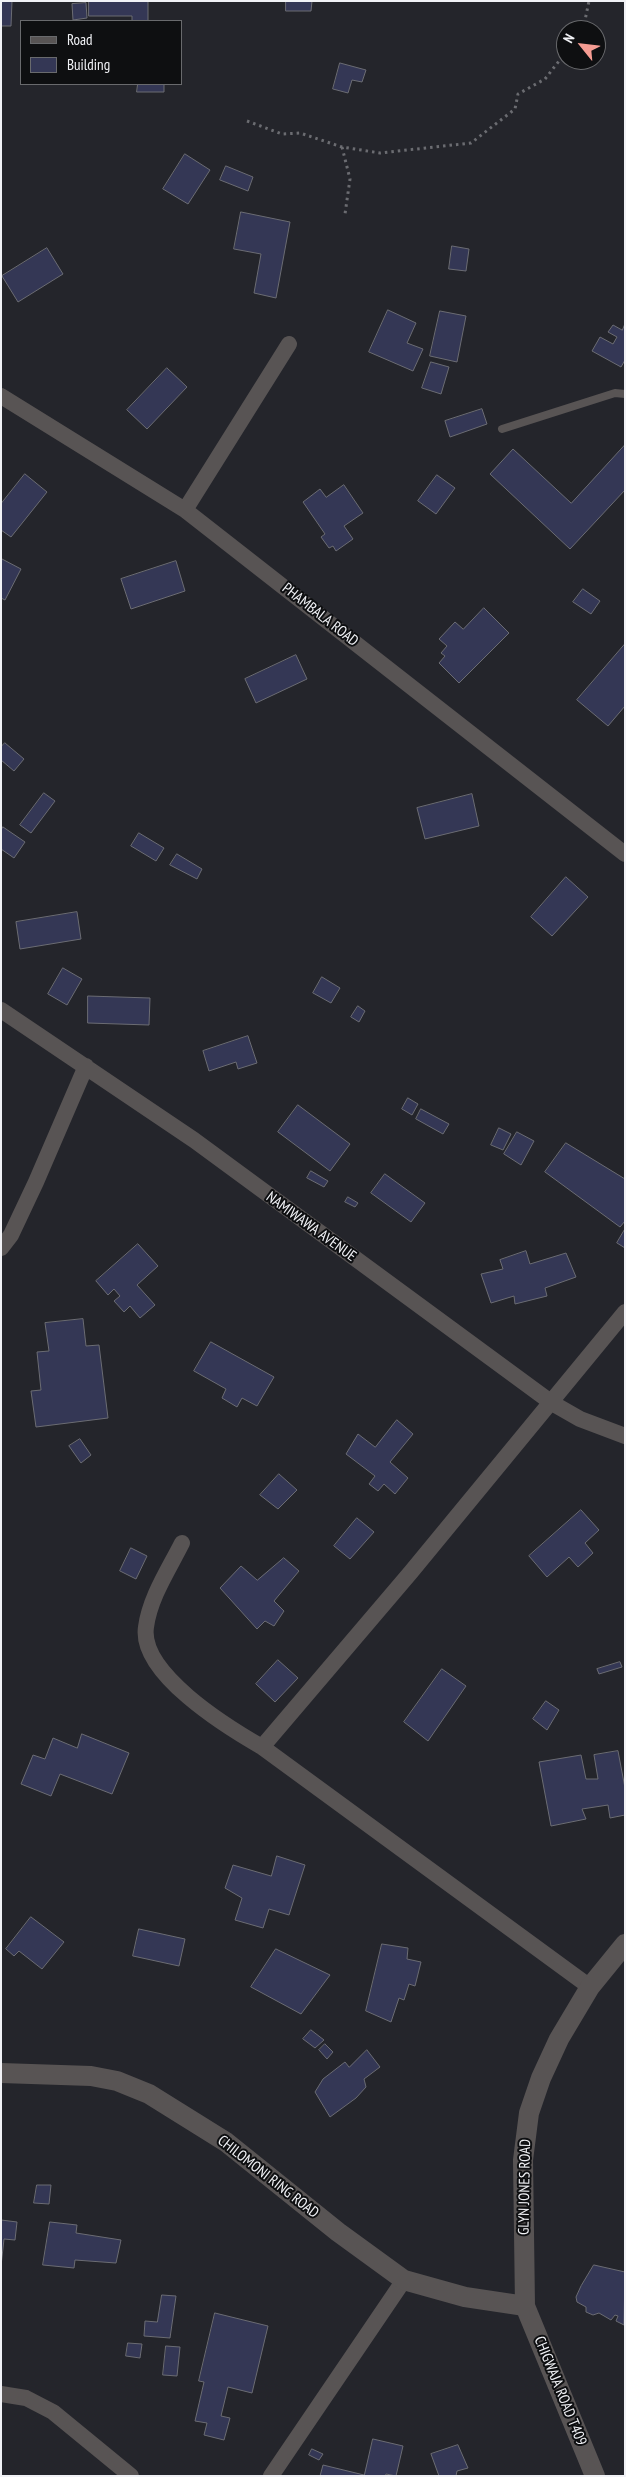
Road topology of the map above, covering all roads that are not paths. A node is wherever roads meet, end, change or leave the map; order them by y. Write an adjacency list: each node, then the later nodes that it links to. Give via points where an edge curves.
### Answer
1 (290, 344): 5 (street)
2 (625, 394): 4 (lane, via 615,393)
3 (1, 396): 5 (street, PHAMBALA ROAD)
4 (502, 429)
5 (185, 510): 6 (street, PHAMBALA ROAD)
6 (625, 854)
7 (1, 1010): 8 (street, NAMIWAWA AVENUE)
8 (86, 1066): 9 (street, via 12,1235); 11 (street, NAMIWAWA AVENUE, via 194,1140)
9 (1, 1248)
10 (625, 1312): 11 (street)
11 (552, 1403): 12 (street, NAMIWAWA AVENUE, via 580,1419); 14 (street)
12 (625, 1436)
13 (182, 1543): 14 (street, via 150,1608 145,1629 148,1652 179,1690 232,1730)
14 (262, 1747): 16 (street)
15 (625, 1944): 16 (street, GLYN JONES ROAD)
16 (590, 1987): 19 (street, GLYN JONES ROAD, via 559,2039 529,2113 523,2160)
17 (1, 2073): 18 (street, CHILOMONI RING ROAD, via 91,2076 117,2081 149,2094 226,2142 338,2232)
18 (404, 2280): 19 (street, CHILOMONI RING ROAD, via 465,2298); 22 (street)
19 (525, 2306): 23 (street, CHIGWAJA ROAD T409)
20 (1, 2394): 21 (street, via 26,2398 52,2412)
21 (131, 2476)
22 (271, 2476)
23 (595, 2476)

